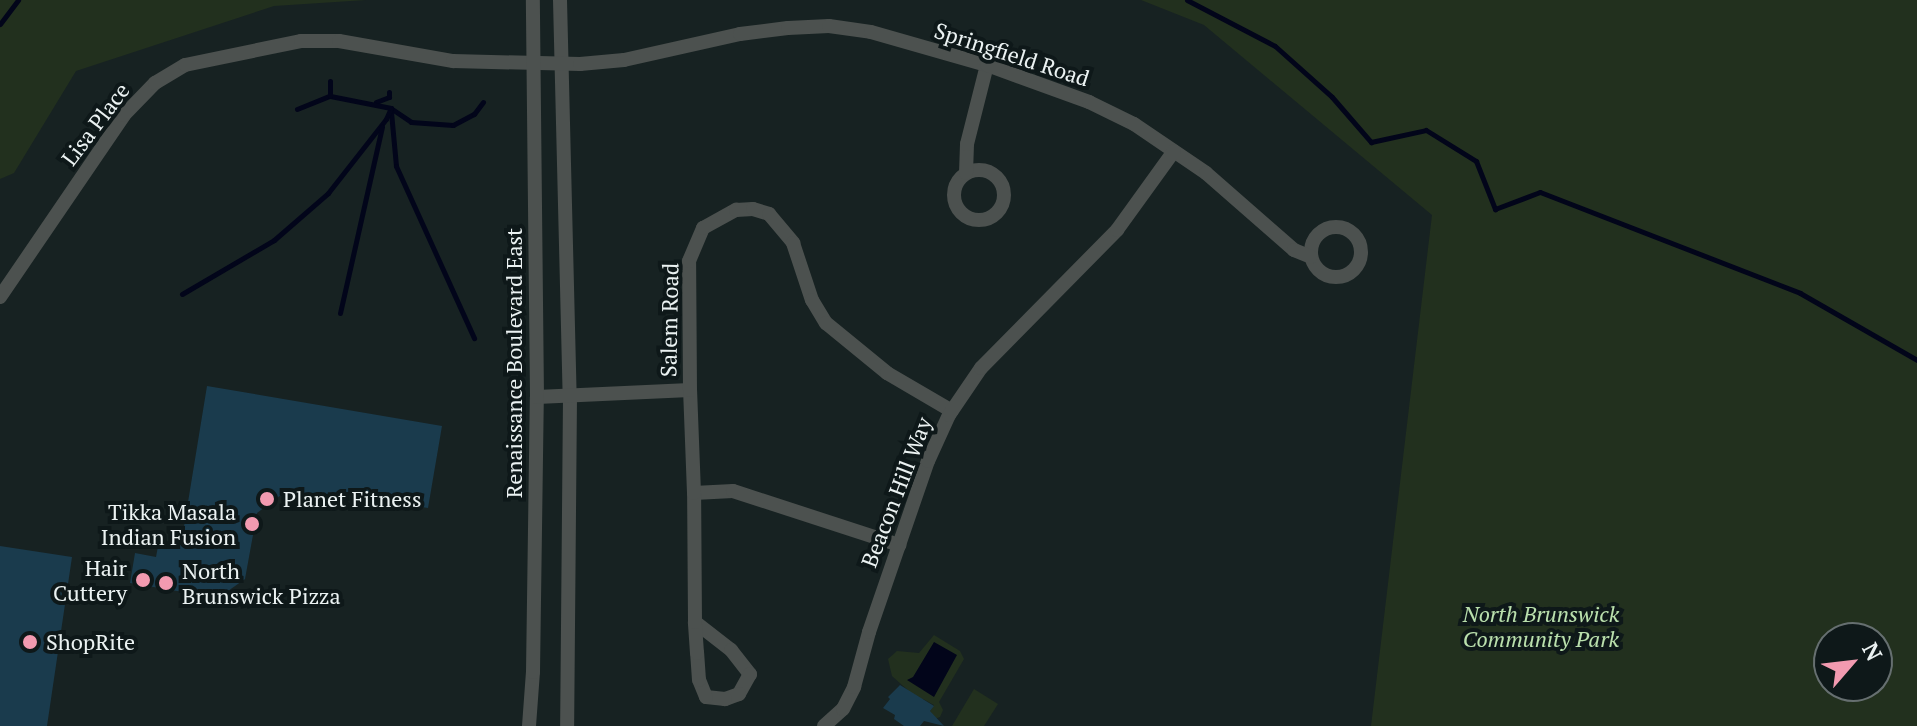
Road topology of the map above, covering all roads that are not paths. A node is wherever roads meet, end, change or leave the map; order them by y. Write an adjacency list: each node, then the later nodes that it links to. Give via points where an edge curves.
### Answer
1 (533, 0): 3 (street, Renaissance Boulevard East)
2 (560, 0): 4 (street)
3 (534, 62): 4 (street, Lisa Place); 9 (street, Lisa Place, via 453,61 339,41 301,41 185,65 155,83 124,115); 11 (street, Renaissance Boulevard East)
4 (560, 63): 5 (street, Springfield Road, via 624,60 740,34 829,26 871,32); 12 (street)
5 (987, 65): 6 (street, Springfield Road, via 1089,102); 7 (street, via 967,144)
6 (1174, 151): 8 (street, Springfield Road, via 1277,237); 13 (street, Beacon Hill Way, via 1117,230 981,368)
7 (966, 173)
8 (1311, 257)
9 (0, 297)
10 (690, 390): 12 (street); 13 (street, Salem Road, via 689,261 695,242 719,217 753,209 769,214 793,243 812,300 826,323 887,373); 14 (street, Salem Road)
11 (537, 397): 12 (street); 17 (street, Renaissance Boulevard East)
12 (570, 397): 18 (street)
13 (952, 411): 15 (street, Beacon Hill Way)
14 (694, 493): 15 (street, via 733,491); 16 (street, Salem Road)
15 (899, 545): 19 (street, Beacon Hill Way, via 854,687 843,709)
16 (695, 622): 16 (street, Salem Road, via 699,680 706,697 739,694 750,674 731,650)
17 (529, 726)
18 (567, 726)
19 (824, 726)

